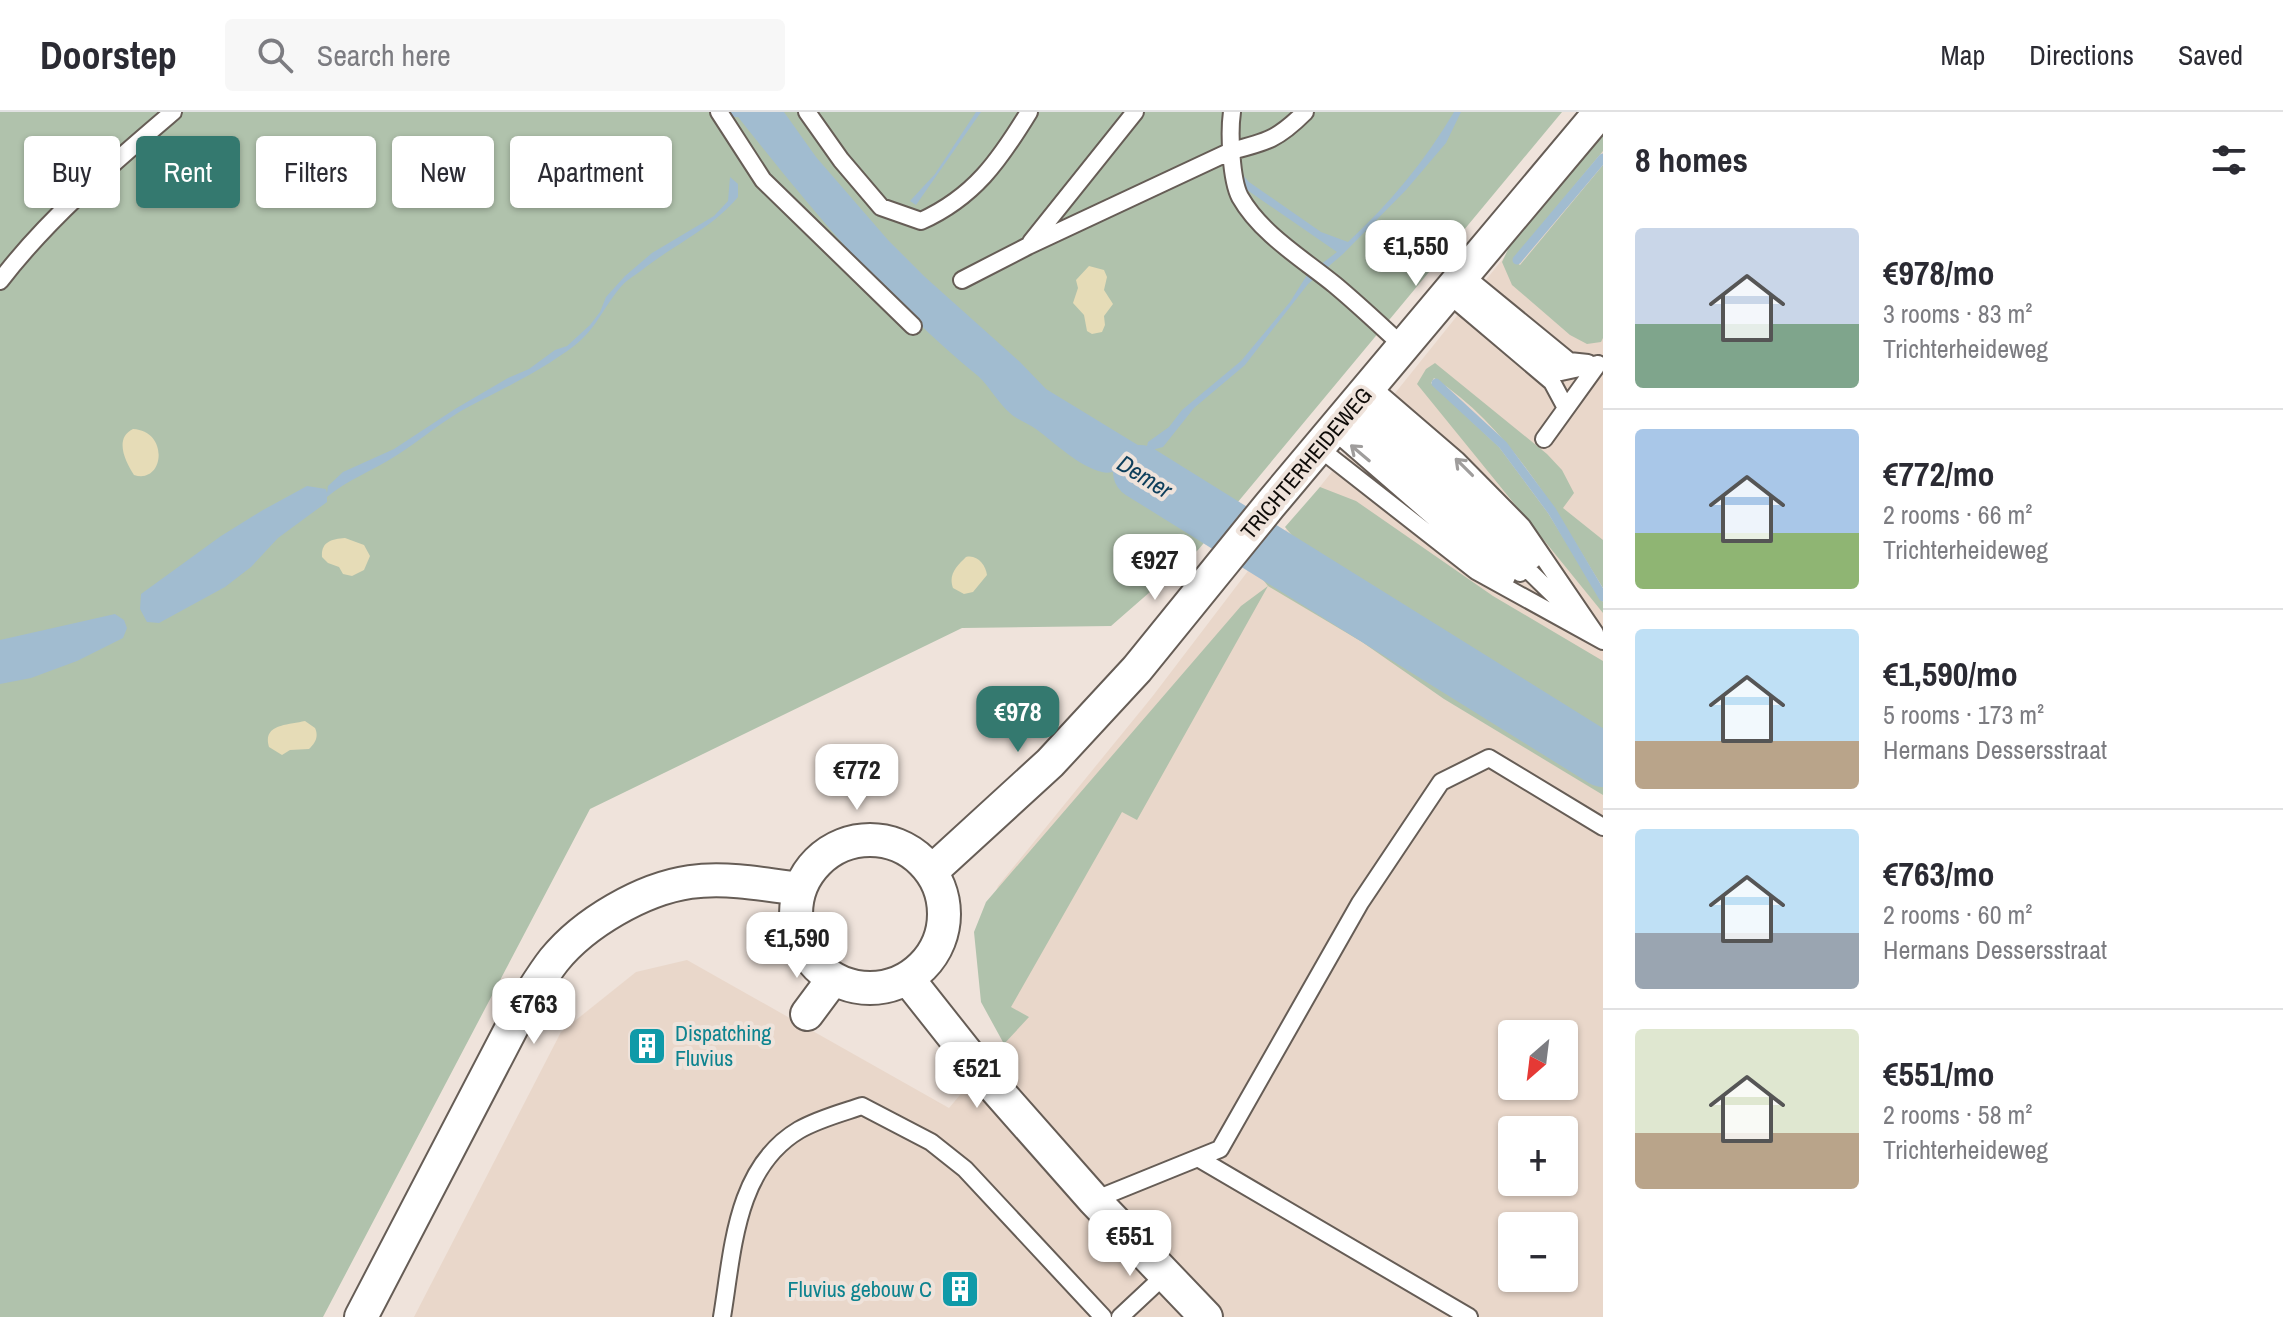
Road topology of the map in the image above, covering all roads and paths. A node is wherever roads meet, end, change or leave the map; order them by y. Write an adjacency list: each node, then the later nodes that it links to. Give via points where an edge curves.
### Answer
1 (173, 112): 12 (lane, via 108,167)
2 (719, 112): 14 (lane, via 763,180)
3 (807, 112): 4 (lane, via 881,207 921,221 948,209 974,187)
4 (1029, 112)
5 (1135, 112): 10 (lane)
6 (1232, 112): 9 (lane)
7 (1305, 112): 9 (lane, via 1284,134)
8 (1600, 112): 13 (street, TRICHTERHEIDEWEG)
9 (1231, 151): 10 (lane); 15 (lane, via 1238,194 1254,217)
10 (1028, 246): 11 (lane)
11 (962, 280)
12 (0, 281)
13 (1456, 285): 15 (street, TRICHTERHEIDEWEG); 16 (lane, via 1552,382); 16 (lane, via 1569,361 1598,364)
14 (913, 326)
15 (1404, 347): 17 (street, TRICHTERHEIDEWEG)
16 (1566, 408): 18 (lane)
17 (1347, 415): 19 (lane, via 1438,482); 19 (lane, via 1485,562); 19 (lane, one-way to 17, via 1522,526 1457,460); 21 (street, TRICHTERHEIDEWEG, via 1137,669 1050,763)
18 (1544, 439)
19 (1600, 640)
20 (1603, 827): 26 (lane, via 1489,758 1441,782 1360,903 1220,1149)
21 (932, 871): 22 (street, via 900,846 860,839 834,848 813,865); 24 (street, via 943,893 940,942)
22 (799, 889): 23 (street, via 795,915 800,940 813,962); 29 (street, via 689,882 638,898 593,922 554,959 523,1006)
23 (833, 979): 24 (street, via 858,988 883,988); 25 (street)
24 (908, 979): 27 (street)
25 (807, 1014)
26 (1198, 1158): 27 (lane); 34 (lane)
27 (1094, 1200): 28 (street)
28 (1165, 1275): 32 (lane); 33 (street)
29 (361, 1317)
30 (722, 1317): 31 (lane, via 745,1199 772,1150 799,1130 862,1106 931,1142 965,1169)
31 (1103, 1317)
32 (1120, 1317)
33 (1206, 1317)
34 (1469, 1317)

